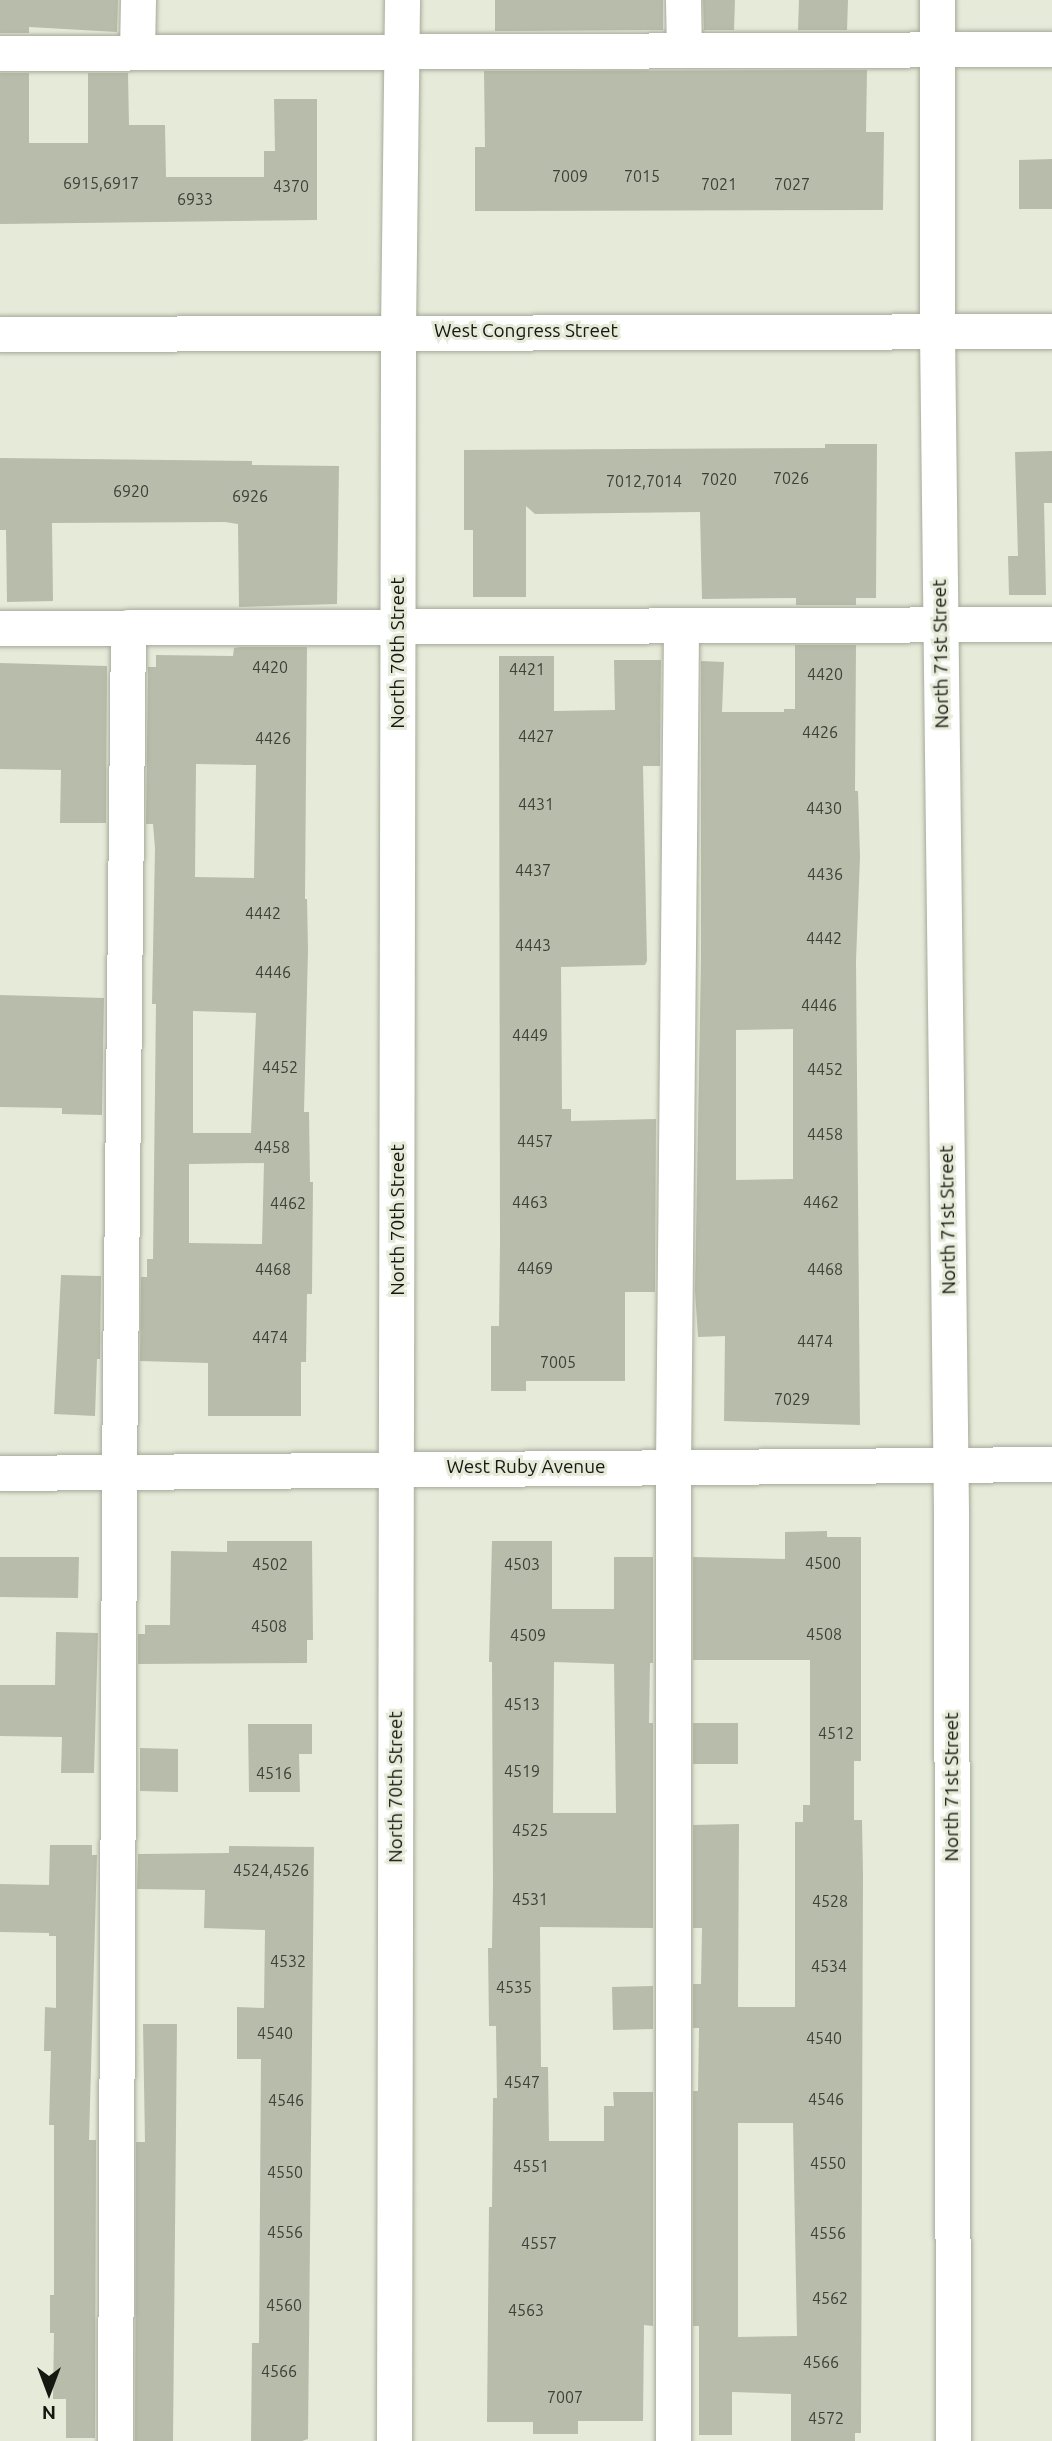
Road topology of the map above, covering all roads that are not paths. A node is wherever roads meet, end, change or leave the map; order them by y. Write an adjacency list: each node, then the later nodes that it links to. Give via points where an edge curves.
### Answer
1 (138, 0): 9 (street)
2 (401, 0): 6 (street, North 70th Street)
3 (683, 0): 7 (street)
4 (937, 0): 8 (street, North 71st Street)
5 (1052, 49): 8 (street)
6 (401, 50): 7 (street); 9 (street); 11 (street, North 70th Street)
7 (684, 50): 8 (street)
8 (937, 50): 13 (street, North 71st Street)
9 (137, 52): 10 (street)
10 (0, 53)
11 (398, 331): 13 (street, West Congress Street); 14 (street, West Congress Street); 16 (street, North 70th Street)
12 (1052, 331): 13 (street, West Congress Street)
13 (937, 332): 18 (street, North 71st Street)
14 (0, 334)
15 (1052, 624): 18 (street)
16 (398, 625): 17 (street); 19 (street); 24 (street, North 70th Street)
17 (681, 625): 18 (street); 23 (street)
18 (941, 625): 21 (street, North 71st Street)
19 (128, 627): 20 (street); 25 (street)
20 (0, 628)
21 (951, 1464): 22 (street, West Ruby Avenue); 23 (street, West Ruby Avenue); 30 (street, North 71st Street)
22 (1052, 1464)
23 (673, 1466): 24 (street, West Ruby Avenue); 29 (street)
24 (398, 1468): 25 (street, West Ruby Avenue); 28 (street, North 70th Street)
25 (119, 1472): 26 (street, West Ruby Avenue); 27 (street)
26 (0, 1473)
27 (115, 2441)
28 (394, 2441)
29 (673, 2441)
30 (953, 2441)

